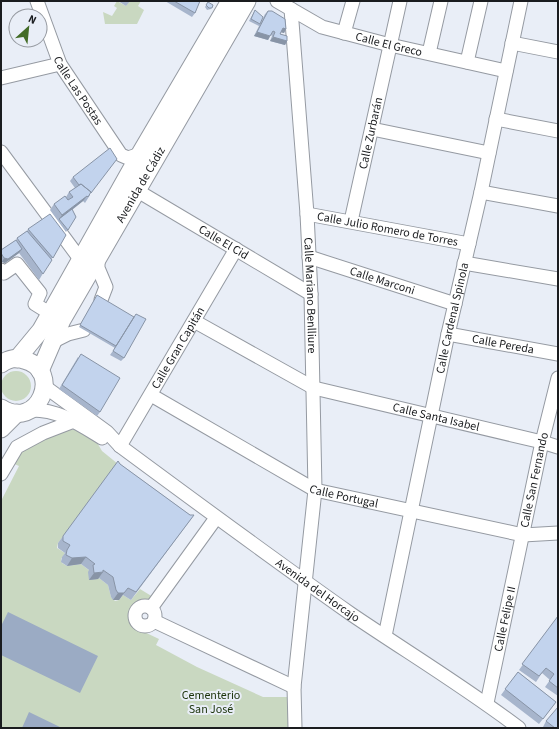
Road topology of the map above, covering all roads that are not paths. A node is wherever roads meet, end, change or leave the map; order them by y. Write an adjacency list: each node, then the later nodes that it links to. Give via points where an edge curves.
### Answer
1 (37, 1): 17 (street, Calle Las Postas)
2 (247, 1): 26 (main road, Avenida de Cádiz)
3 (277, 1): 10 (street, Calle El Greco)
4 (353, 1): 11 (street)
5 (400, 1): 13 (street, Calle Zurbarán)
6 (441, 1): 15 (street)
7 (481, 1): 16 (street)
8 (522, 1): 12 (street, Calle Cardenal Spinola)
9 (228, 2): 25 (main road, Avenida de Cádiz)
10 (291, 9): 11 (street, Calle El Greco, via 322,27); 29 (street, Calle Mariano Benlliure)
11 (344, 33): 13 (street, Calle El Greco)
12 (512, 43): 14 (street); 18 (street, Calle Cardenal Spinola)
13 (390, 45): 15 (street, Calle El Greco); 21 (street, Calle Zurbarán)
14 (558, 52)
15 (429, 53): 16 (street, Calle El Greco)
16 (467, 62): 18 (street, Calle El Greco)
17 (60, 64): 19 (street); 25 (street, Calle Las Postas, via 121,155 128,158)
18 (506, 71): 20 (street, Calle Cardenal Spinola)
19 (1, 78)
20 (496, 119): 22 (street); 24 (street, Calle Cardenal Spinola)
21 (372, 128): 24 (street); 30 (street, Calle Zurbarán)
22 (558, 131)
23 (1, 152): 34 (street)
24 (489, 152): 27 (street, Calle Cardenal Spinola)
25 (140, 154): 34 (main road, Avenida de Cádiz)
26 (136, 190): 32 (street, Calle El Cid); 35 (main road, Avenida de Cádiz)
27 (481, 192): 28 (street); 31 (street, Calle Cardenal Spinola)
28 (558, 206)
29 (307, 214): 30 (street, Calle Julio Romero de Torres); 33 (street, Calle Mariano Benlliure)
30 (351, 221): 31 (street, Calle Julio Romero de Torres)
31 (469, 244): 36 (street, Calle Cardenal Spinola)
32 (236, 249): 39 (street, Calle El Cid); 43 (street, Calle Gran Capitán)
33 (309, 257): 39 (street, Calle Mariano Benlliure); 41 (street, Calle Marconi)
34 (80, 259): 48 (main road, Avenida de Cádiz, via 41,330)
35 (98, 259): 40 (street, via 98,268 106,287); 46 (main road, Avenida de Cádiz)
36 (464, 263): 38 (street); 41 (street, Calle Cardenal Spinola)
37 (1, 270): 42 (street, via 4,273 17,264 36,286 40,293 35,304)
38 (558, 279)
39 (311, 294): 52 (street, Calle Mariano Benlliure)
40 (100, 300)
41 (455, 304): 45 (street, Calle Cardenal Spinola)
42 (43, 309)
43 (194, 321): 52 (street, Calle Santa Isabel); 53 (street, Calle Gran Capitán)
44 (84, 330): 46 (street)
45 (448, 334): 47 (street, Calle Pereda); 57 (street, Calle Cardenal Spinola)
46 (52, 342): 51 (main road, Avenida de Cádiz)
47 (558, 354)
48 (17, 359): 49 (main road); 51 (main road, via 31,362)
49 (1, 364)
50 (558, 378): 54 (street, Calle San Fernando)
51 (42, 379): 56 (main road, Avenida de Cádiz, via 41,400); 62 (street, Avenida del Horcajo)
52 (314, 388): 57 (street, Calle Santa Isabel); 65 (street, Calle Mariano Benlliure)
53 (151, 395): 62 (street, Calle Gran Capitán); 65 (street, Calle Portugal)
54 (556, 396): 61 (street, Calle San Fernando)
55 (1, 408): 56 (main road, via 8,412)
56 (28, 411): 58 (street, Avenida del Horcajo, via 57,413); 59 (main road, Avenida de Cádiz); 60 (street, via 43,414 46,420)
57 (431, 416): 61 (street, Calle Santa Isabel); 66 (street, Calle Cardenal Spinola)
58 (74, 421): 60 (street); 62 (street, Avenida del Horcajo)
59 (1, 429)
60 (43, 433): 64 (street, via 15,448)
61 (542, 442): 63 (street, Calle Santa Isabel); 69 (street, Calle San Fernando)
62 (120, 446): 67 (street, Avenida del Horcajo)
63 (558, 447)
64 (1, 474)
65 (315, 490): 66 (street, Calle Portugal); 70 (street, Calle Mariano Benlliure)
66 (411, 511): 69 (street, Calle Portugal); 73 (street, Calle Cardenal Spinola)
67 (216, 518): 70 (street, Avenida del Horcajo); 71 (street)
68 (558, 533): 69 (street, Calle Portugal)
69 (523, 535): 75 (street, Calle Felipe II)
70 (306, 582): 73 (street, Avenida del Horcajo); 74 (street, Calle Mariano Benlliure)
71 (151, 608): 72 (street, via 155,612); 72 (street, via 139,608 135,614 136,620 143,626)
72 (154, 621): 74 (street)
73 (385, 636): 75 (street, Avenida del Horcajo)
74 (294, 687): 76 (street, Calle Mariano Benlliure)
75 (486, 703): 77 (street, Avenida del Horcajo)
76 (295, 728)
77 (520, 728)

